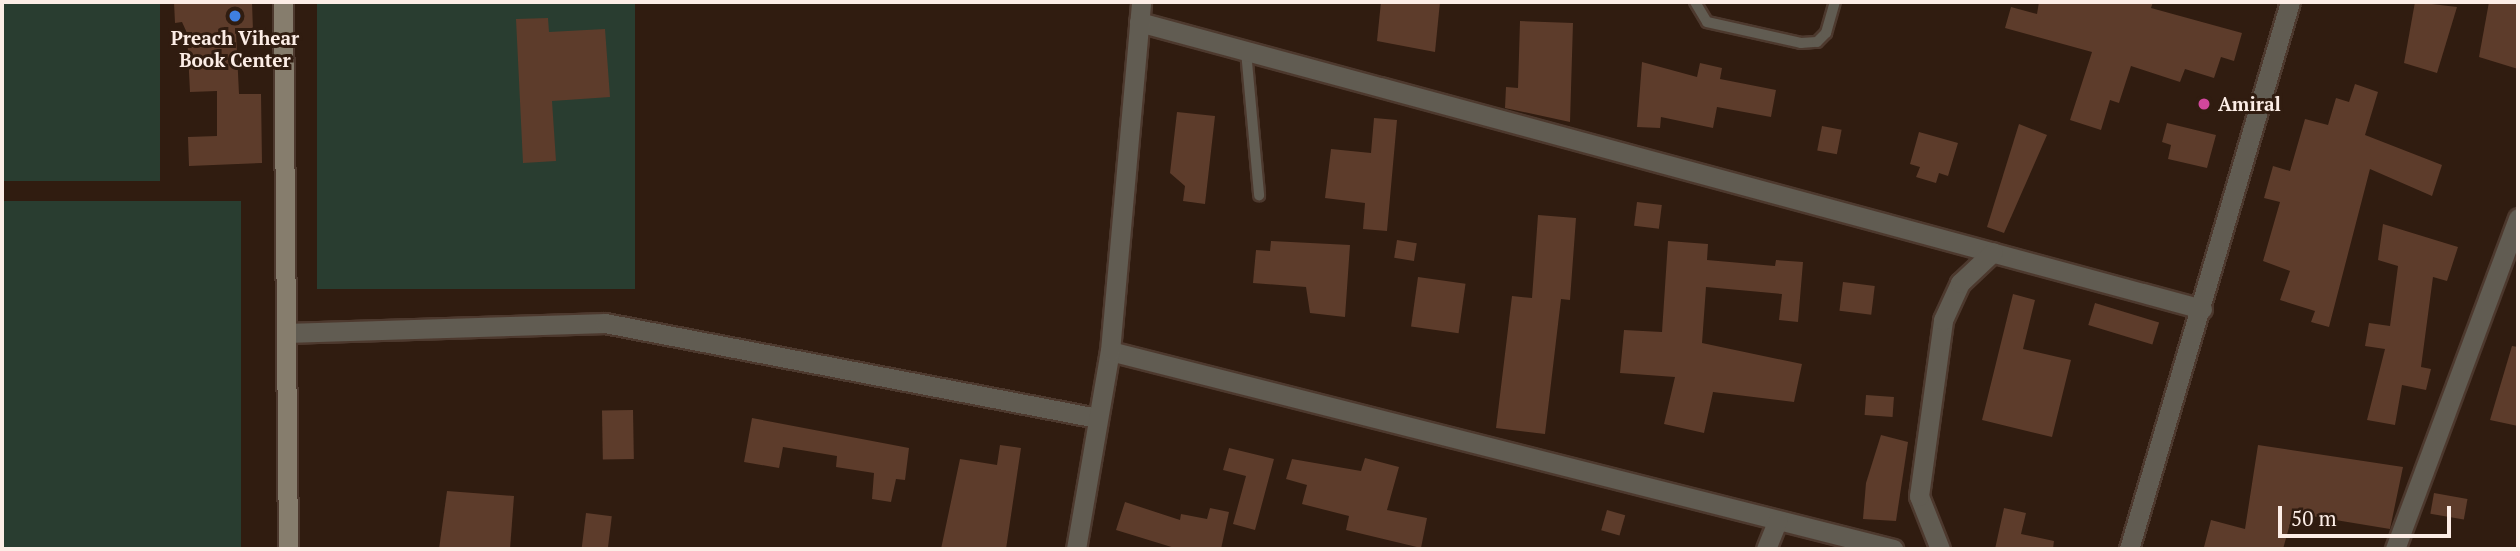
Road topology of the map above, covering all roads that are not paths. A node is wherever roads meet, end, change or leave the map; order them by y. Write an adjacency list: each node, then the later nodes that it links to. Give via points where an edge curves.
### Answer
1 (283, 2): 12 (main road)
2 (1141, 2): 6 (street)
3 (1695, 2): 4 (lane, via 1707,22 1817,43 1826,33)
4 (1835, 2)
5 (2290, 2): 11 (street)
6 (1139, 22): 7 (street); 13 (street)
7 (1247, 51): 8 (lane); 10 (street)
8 (1259, 195)
9 (2518, 218): 22 (street)
10 (1993, 252): 11 (street); 20 (street, via 1960,283 1943,320 1919,496)
11 (2202, 309): 21 (street)
12 (287, 333): 14 (street, via 605,323); 16 (main road)
13 (1110, 351): 14 (street); 15 (street)
14 (1097, 418): 17 (street)
15 (1778, 520): 18 (street); 19 (street)
16 (288, 549)
17 (1076, 549)
18 (1766, 549)
19 (1893, 549)
20 (1940, 549)
21 (2129, 549)
22 (2395, 549)

